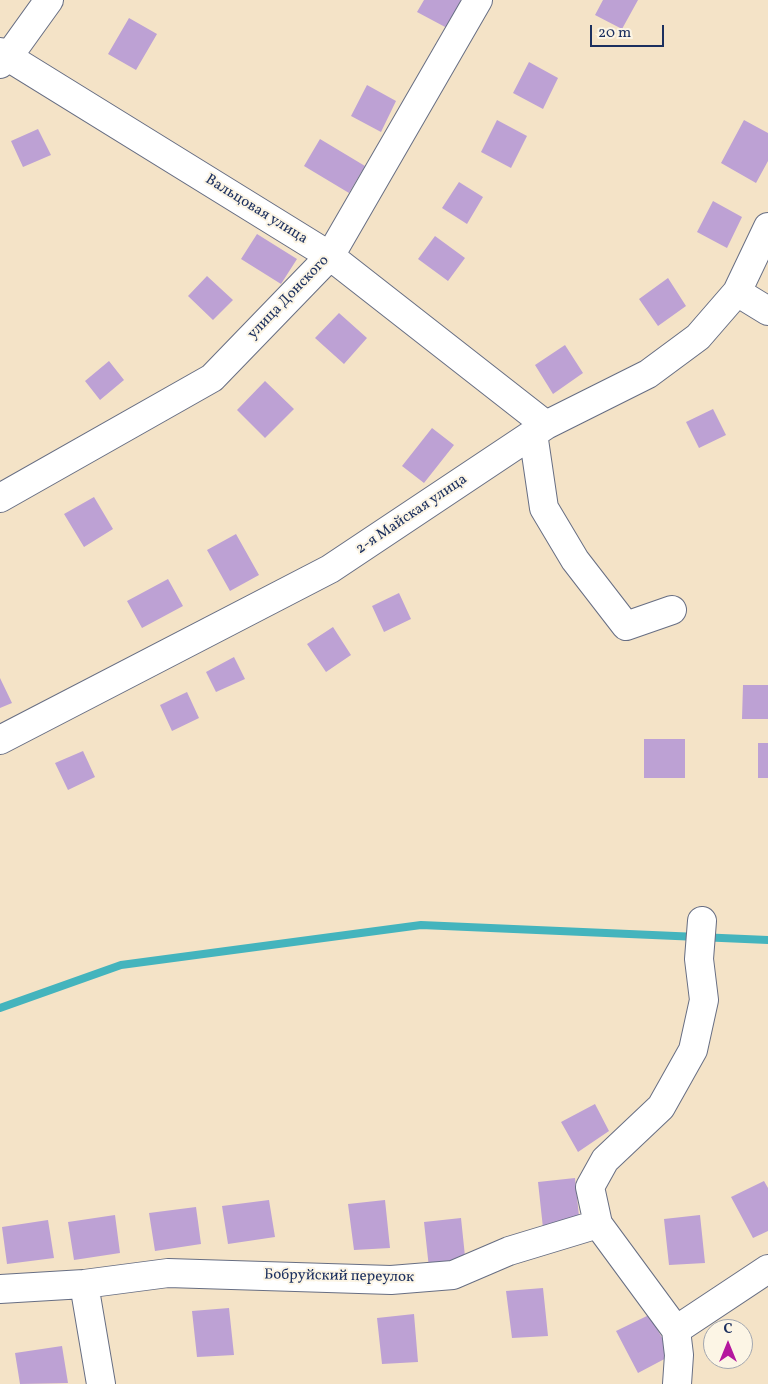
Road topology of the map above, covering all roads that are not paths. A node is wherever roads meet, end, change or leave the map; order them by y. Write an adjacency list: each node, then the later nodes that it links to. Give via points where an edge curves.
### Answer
1 (49, 0): 3 (street)
2 (478, 0): 5 (street, улица Донского)
3 (3, 58): 5 (street, Вальцовая улица)
4 (768, 227): 6 (street, 2-я Майская улица)
5 (330, 256): 8 (street, Вальцовая улица); 9 (street, улица Донского, via 212,378)
6 (737, 292): 7 (street); 8 (street, 2-я Майская улица, via 698,337 648,374)
7 (768, 311)
8 (540, 429): 10 (street, via 544,508 580,568 626,626); 11 (street, 2-я Майская улица, via 330,569)
9 (0, 498)
10 (672, 610)
11 (0, 740)
12 (702, 921): 13 (street, via 699,959 704,1000 693,1050 660,1106 605,1160 590,1187)
13 (598, 1224): 15 (street, Бобруйский переулок, via 509,1251 453,1275 391,1280 168,1273); 17 (street)
14 (768, 1269): 17 (street)
15 (84, 1284): 16 (street, Бобруйский переулок); 18 (street)
16 (0, 1289)
17 (676, 1330): 19 (street, via 679,1356)
18 (102, 1384)
19 (677, 1384)

